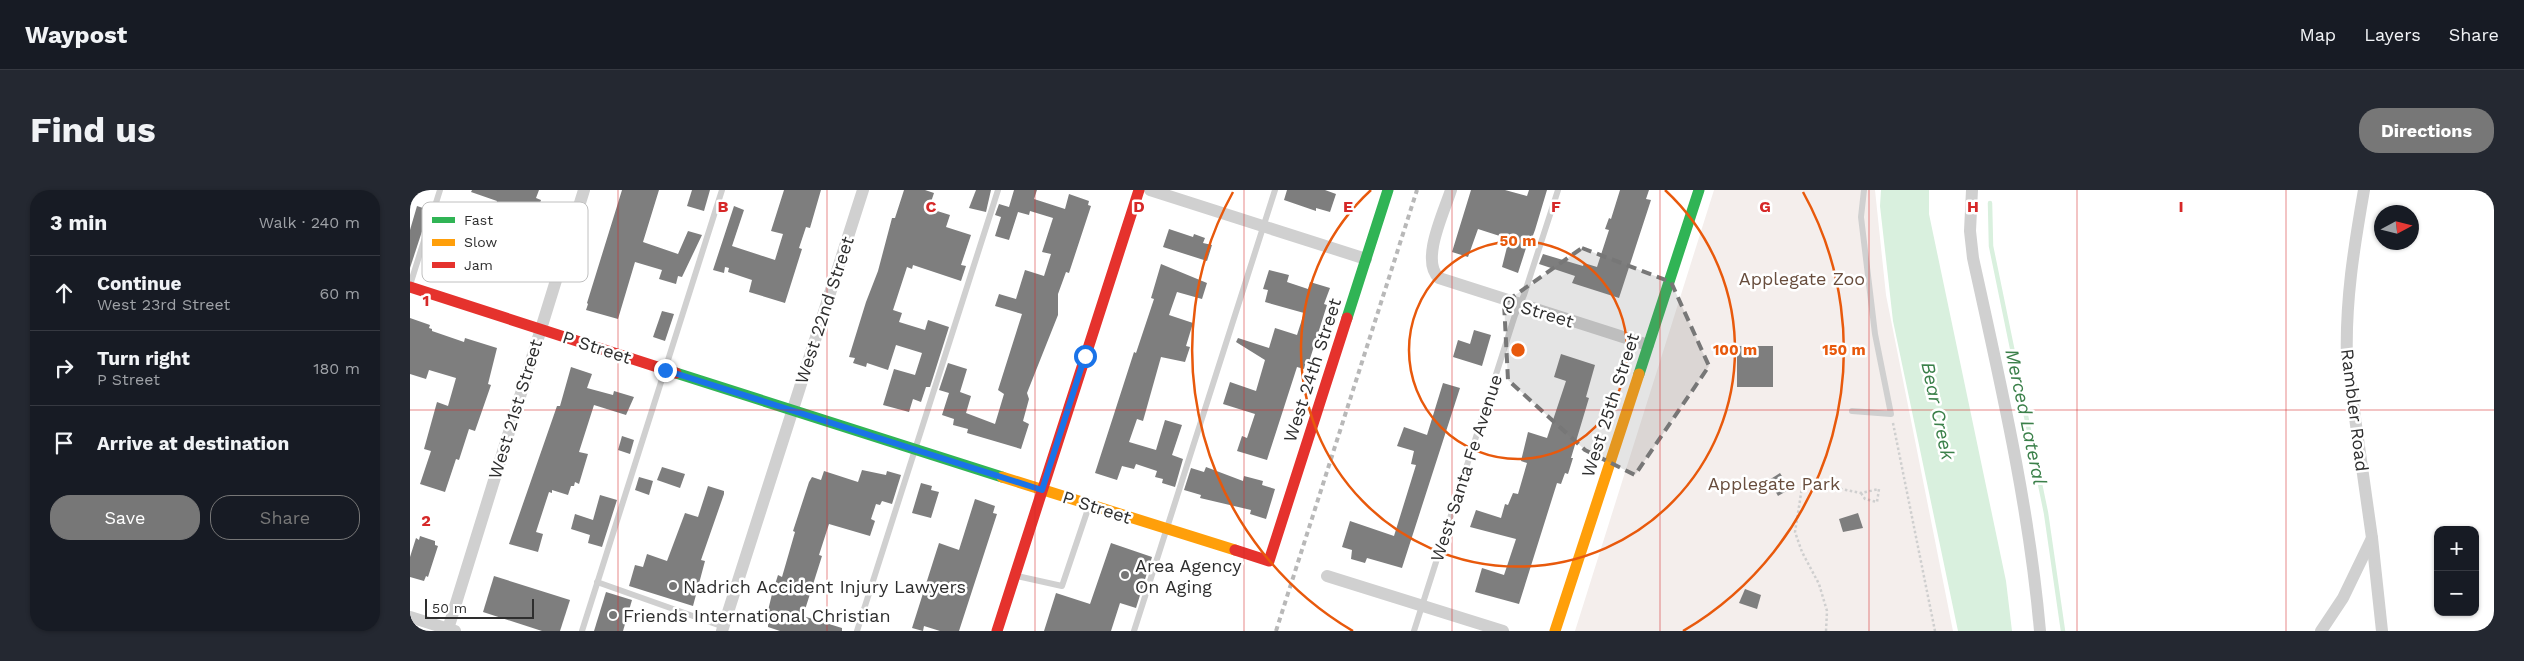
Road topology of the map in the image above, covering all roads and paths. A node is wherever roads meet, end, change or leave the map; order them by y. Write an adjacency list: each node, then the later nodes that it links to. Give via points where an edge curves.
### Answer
1 (440, 190): 16 (lane)
2 (584, 190): 17 (street, West 21st Street)
3 (722, 190): 26 (lane)
4 (863, 190): 27 (street, West 22nd Street)
5 (998, 190): 30 (lane)
6 (1139, 190): 31 (street)
7 (1150, 190): 18 (street)
8 (1275, 190): 18 (lane)
9 (1388, 190): 20 (street, West 24th Street)
10 (1451, 190): 23 (street, Q Street, via 1430,256 1432,269 1442,281)
11 (1558, 190): 23 (lane, West Santa Fe Avenue)
12 (1699, 190): 25 (street, West 25th Street)
13 (1864, 190): 29 (lane, via 1861,217 1875,334)
14 (1972, 190): 53 (street, via 1970,231 1973,258 2013,440)
15 (2364, 190): 35 (street, Rambler Road, via 2350,274 2346,331 2350,390)
16 (436, 202)
17 (580, 202)
18 (1264, 226): 20 (street); 34 (lane)
19 (422, 248): 22 (lane)
20 (1366, 259): 36 (street, West 24th Street)
21 (555, 282): 24 (street, West 21st Street)
22 (410, 286): 24 (street, P Street)
23 (1520, 305): 25 (street, Q Street); 40 (lane, West Santa Fe Avenue)
24 (540, 328): 26 (street, P Street); 43 (street, West 21st Street)
25 (1648, 346): 50 (street, West 25th Street)
26 (665, 370): 27 (street, P Street); 39 (lane)
27 (792, 411): 30 (street, P Street); 42 (street, West 22nd Street)
28 (1852, 411): 29 (lane)
29 (1891, 414): 52 (path)
30 (915, 450): 31 (street, P Street); 45 (lane)
31 (1042, 490): 33 (street, P Street); 37 (street)
32 (1860, 493): 32 (path, via 1875,488 1879,489 1877,502 1865,499); 51 (path, via 1803,481 1795,532 1819,584 1827,611)
33 (1089, 505): 34 (street, P Street); 37 (lane, via 1062,586)
34 (1166, 530): 36 (street, P Street); 47 (lane)
35 (2372, 538): 54 (street, via 2343,598); 55 (street, Rambler Road)
36 (1269, 561)
37 (1015, 576): 46 (street)
38 (1326, 576): 40 (street)
39 (597, 582): 42 (lane); 44 (lane)
40 (1422, 605): 48 (lane, West Santa Fe Avenue); 49 (street)
41 (410, 617): 43 (street)
42 (723, 629)
43 (452, 630)
44 (582, 631)
45 (857, 631)
46 (997, 631)
47 (1134, 631)
48 (1414, 631)
49 (1503, 631)
50 (1555, 631)
51 (1826, 631)
52 (1936, 631)
53 (2040, 631)
54 (2321, 631)
55 (2382, 631)

